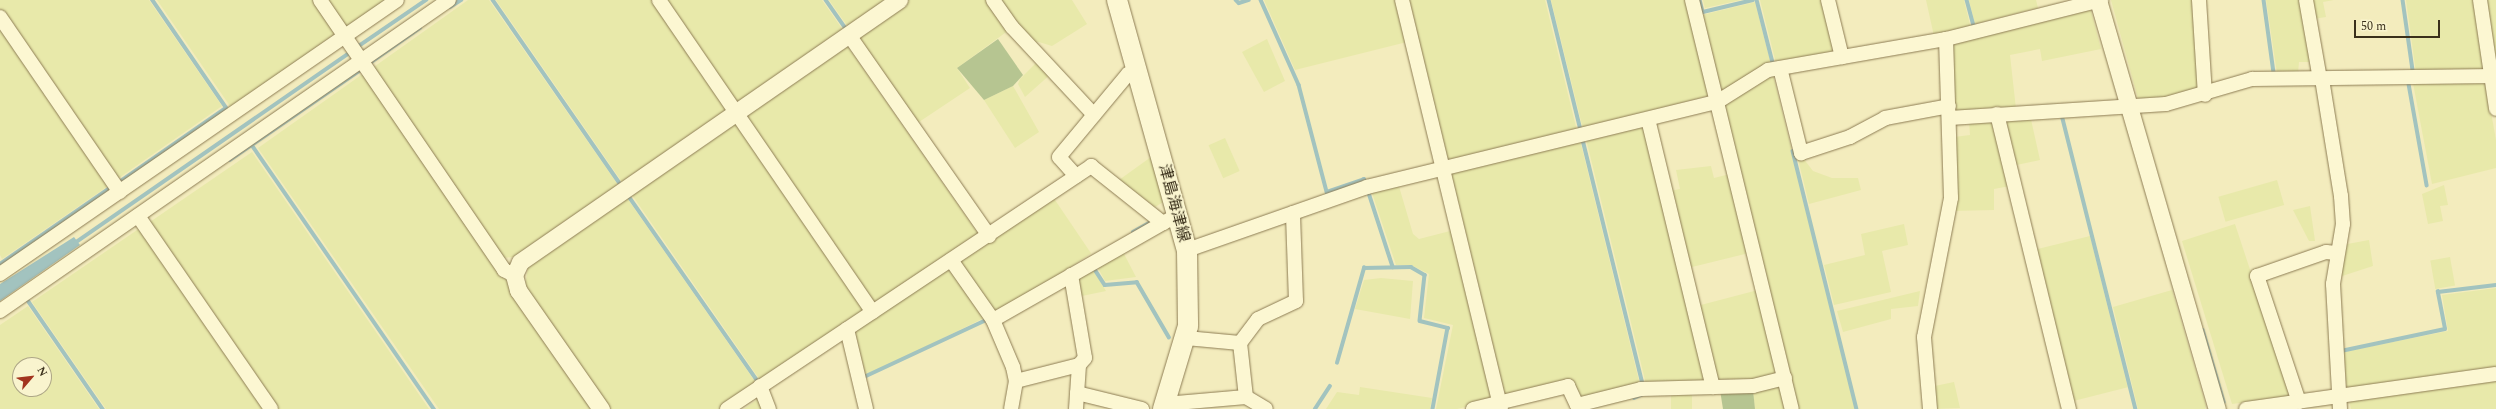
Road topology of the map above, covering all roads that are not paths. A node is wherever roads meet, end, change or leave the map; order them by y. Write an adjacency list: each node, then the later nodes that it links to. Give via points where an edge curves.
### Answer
1 (320, 0): 17 (street)
2 (397, 0): 17 (street)
3 (449, 0): 20 (street)
4 (659, 0): 30 (street)
5 (900, 0): 16 (street)
6 (993, 0): 32 (street, via 1012,27)
7 (1117, 0): 22 (main road, 津島海津線)
8 (1402, 0): 34 (street)
9 (1692, 0): 26 (street)
10 (1828, 0): 19 (street)
11 (2099, 0): 18 (street); 27 (street)
12 (2199, 0): 25 (street)
13 (2306, 0): 24 (street)
14 (2480, 0): 23 (street)
15 (0, 17): 36 (street)
16 (849, 35): 30 (street); 40 (street)
17 (347, 38): 20 (street); 36 (street)
18 (1946, 39): 19 (street); 29 (street)
19 (1842, 57): 21 (street)
20 (361, 59): 38 (street); 45 (street, via 504,270)
21 (1780, 68): 26 (street, via 1768,70); 29 (street, via 1801,153 1850,137 1885,118)
22 (1137, 71): 32 (street, via 1128,74); 39 (main road, 津島海津線)
23 (2494, 76): 24 (street); 28 (street)
24 (2321, 79): 25 (street, via 2252,79); 42 (street, via 2342,196 2343,224)
25 (2205, 95): 27 (street)
26 (1717, 102): 33 (street); 55 (street)
27 (2128, 108): 31 (street); 78 (street)
28 (2496, 109)
29 (1949, 112): 31 (street); 76 (street, via 1950,198 1924,337)
30 (736, 113): 45 (street, via 520,262); 48 (street)
31 (1997, 114): 77 (street)
32 (1094, 115): 35 (street, via 1059,157)
33 (1648, 119): 34 (street); 58 (street)
34 (1442, 168): 37 (street, via 1367,187); 64 (street)
35 (1076, 176): 39 (street, via 1091,166 1097,168); 40 (street)
36 (120, 192): 44 (street)
37 (1293, 212): 41 (street); 52 (street, via 1296,301 1258,319)
38 (138, 216): 47 (street); 65 (street)
39 (1170, 219): 41 (main road, 津島海津線); 46 (street)
40 (989, 236): 43 (street)
41 (1187, 250): 51 (main road, 津島海津線, via 1190,291)
42 (2336, 253): 61 (street, via 2326,252 2257,276); 62 (street, via 2333,284)
43 (951, 260): 48 (street); 49 (street)
44 (0, 274)
45 (514, 275): 66 (street, via 518,290)
46 (1071, 275): 49 (street); 53 (street, via 1085,358)
47 (0, 311)
48 (873, 312): 50 (street)
49 (993, 320): 56 (street, via 1006,345)
50 (847, 329): 57 (street); 69 (street)
51 (1186, 338): 52 (street); 63 (main road, 津島海津線)
52 (1240, 343): 60 (street)
53 (1079, 366): 56 (street); 59 (street)
54 (2496, 374): 62 (street)
55 (1785, 378): 58 (street, via 1753,386); 75 (street)
56 (1016, 381): 70 (street)
57 (760, 386): 67 (street); 68 (street)
58 (1713, 387): 64 (street, via 1641,389 1577,405 1568,386)
59 (1077, 393): 71 (street); 72 (street)
60 (1246, 397): 63 (street); 73 (street)
61 (2299, 402): 62 (street); 79 (street)
62 (2340, 403)
63 (1164, 406)
64 (1500, 406): 74 (street)
65 (271, 409)
66 (601, 409)
67 (726, 409)
68 (769, 409)
69 (866, 409)
70 (1011, 409)
71 (1076, 409)
72 (1142, 409)
73 (1266, 409)
74 (1473, 409)
75 (1792, 409)
76 (1930, 409)
77 (2068, 409)
78 (2218, 409)
79 (2246, 409)

